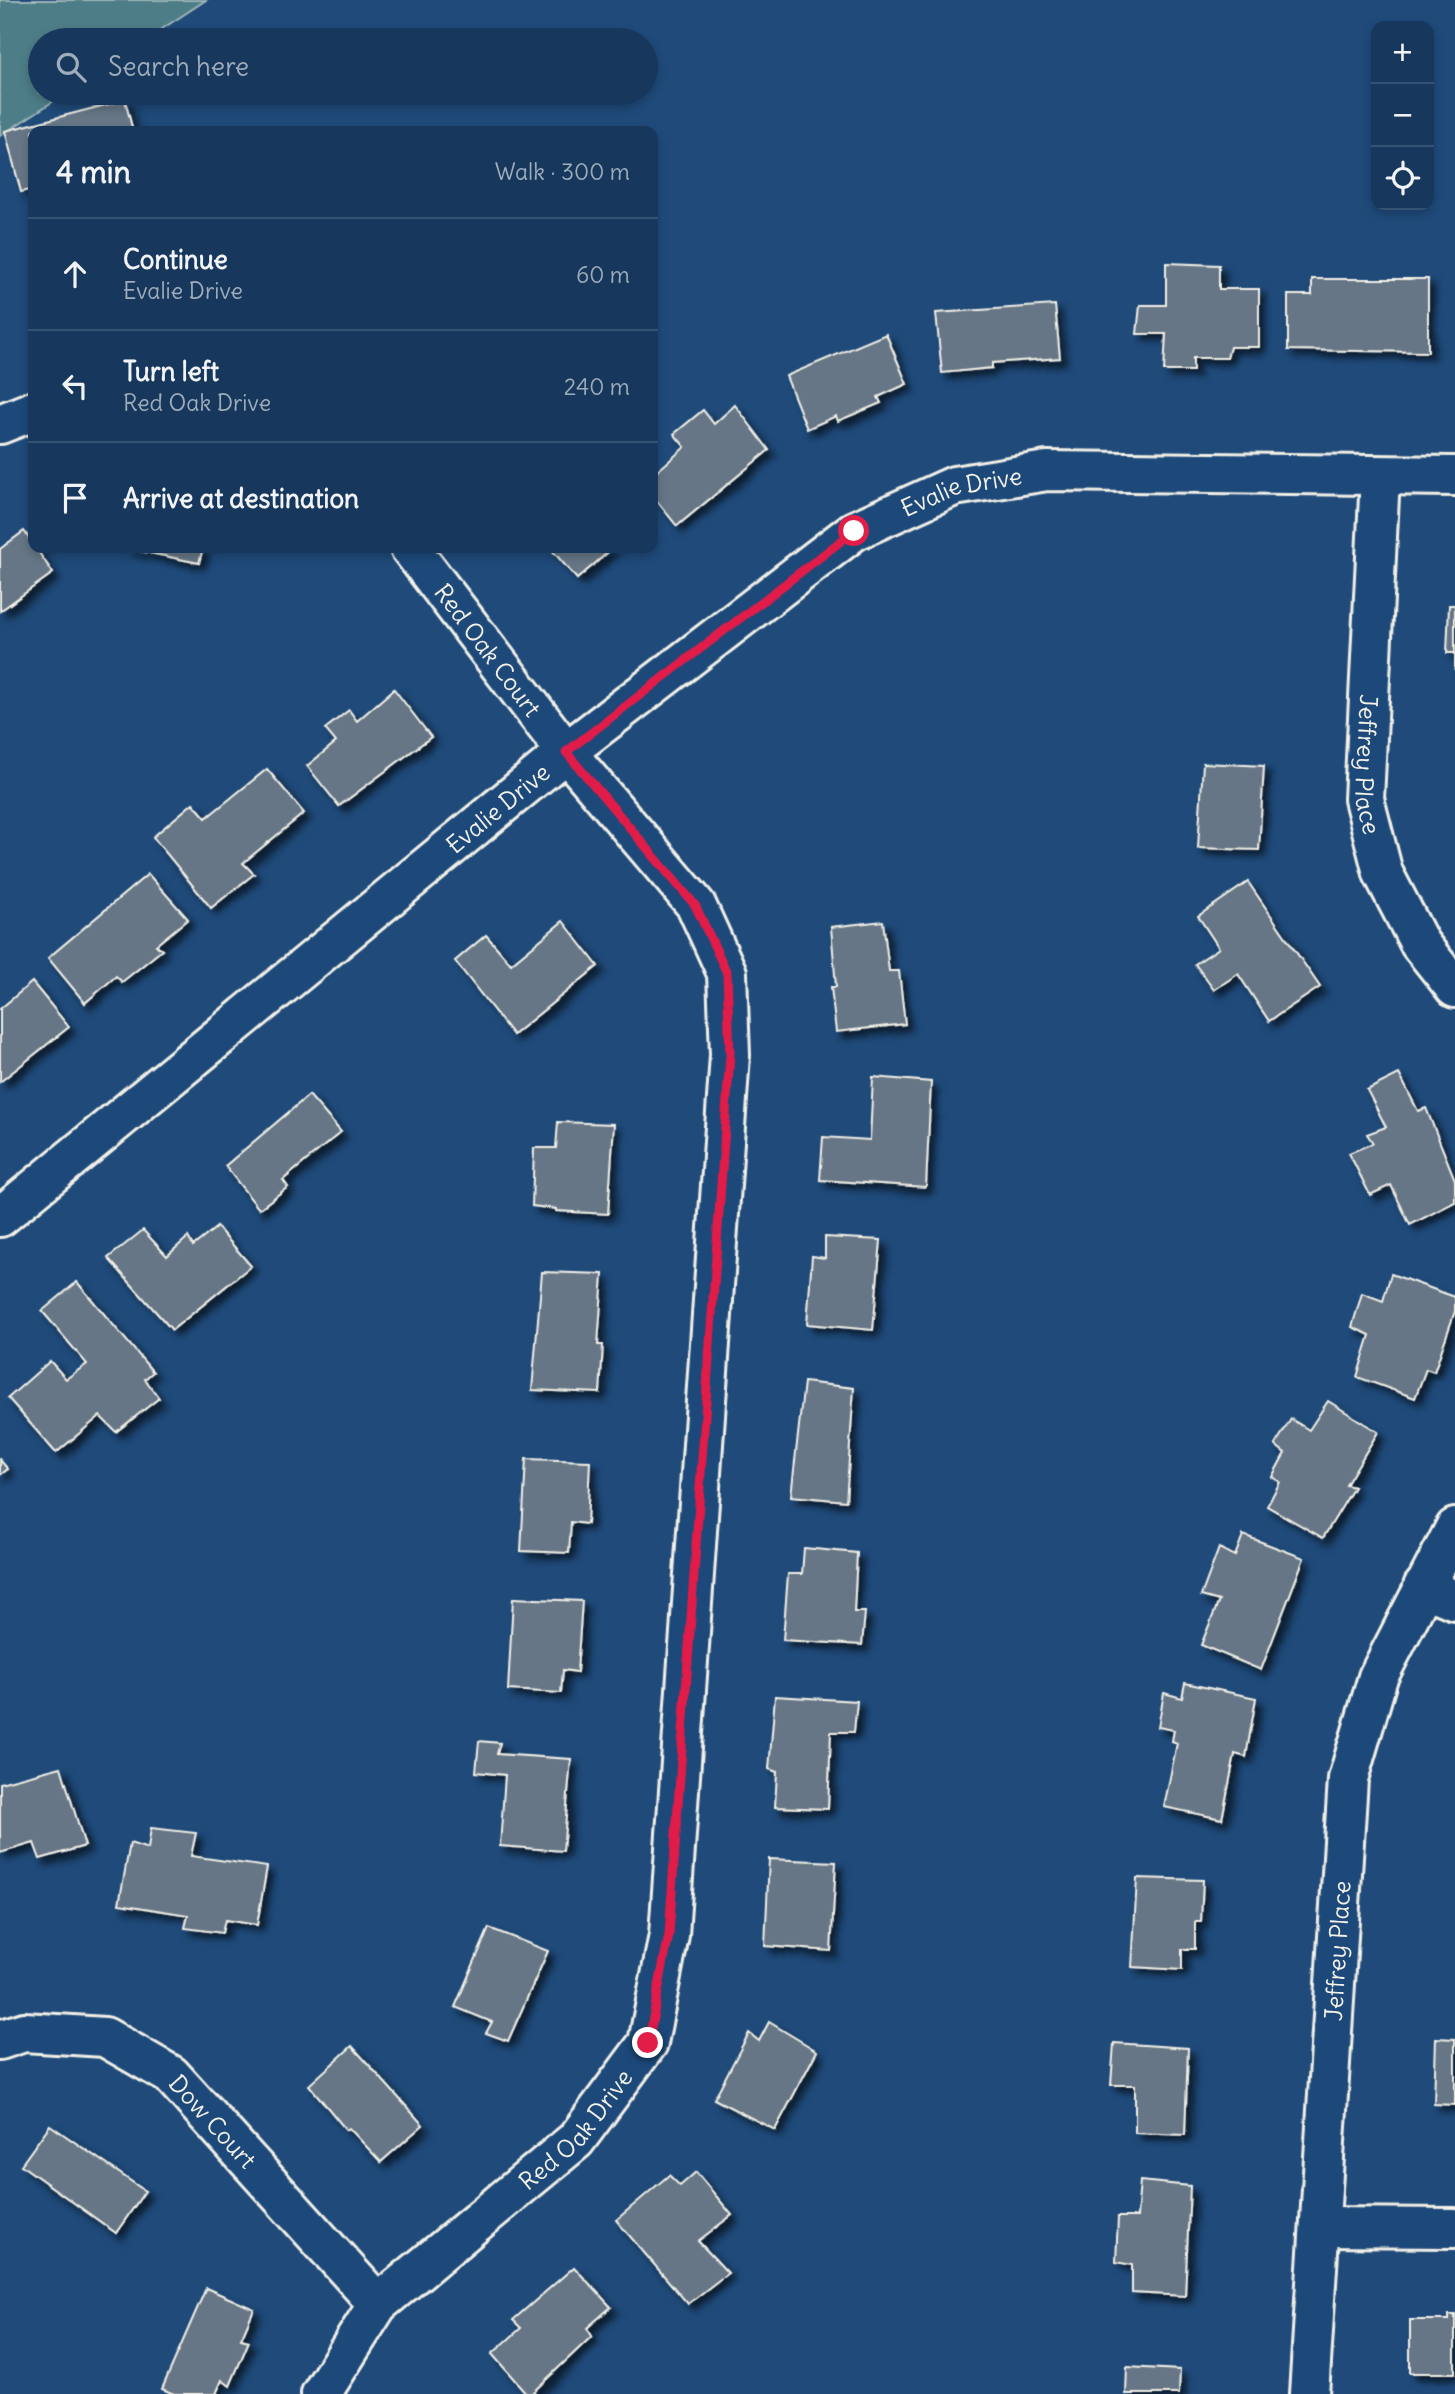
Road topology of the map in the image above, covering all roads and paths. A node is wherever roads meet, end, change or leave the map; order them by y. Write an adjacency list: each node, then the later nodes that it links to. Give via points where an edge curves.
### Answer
1 (28, 413): 2 (street)
2 (0, 424)
3 (1380, 476): 4 (street, Evalie Drive); 6 (street, Evalie Drive, via 1047,471 954,486 854,531); 7 (street, Jeffrey Place, via 1364,799 1383,873 1420,944)
4 (1455, 476)
5 (414, 553): 6 (street, Red Oak Court)
6 (566, 752): 8 (street, Evalie Drive); 14 (street, Red Oak Drive, via 695,905 727,973 730,1055 669,1935 648,2043 576,2140)
7 (1455, 988)
8 (0, 1217)
9 (1455, 1528): 10 (street, Jeffrey Place)
10 (1439, 1594): 12 (street, Jeffrey Place, via 1378,1676 1348,1779)
11 (0, 2040): 14 (street, Dow Court, via 24,2032 105,2037 172,2074)
12 (1320, 2227): 13 (street); 16 (street, Jeffrey Place)
13 (1455, 2228)
14 (378, 2304): 15 (street, Red Oak Drive)
15 (321, 2394)
16 (1309, 2394)

